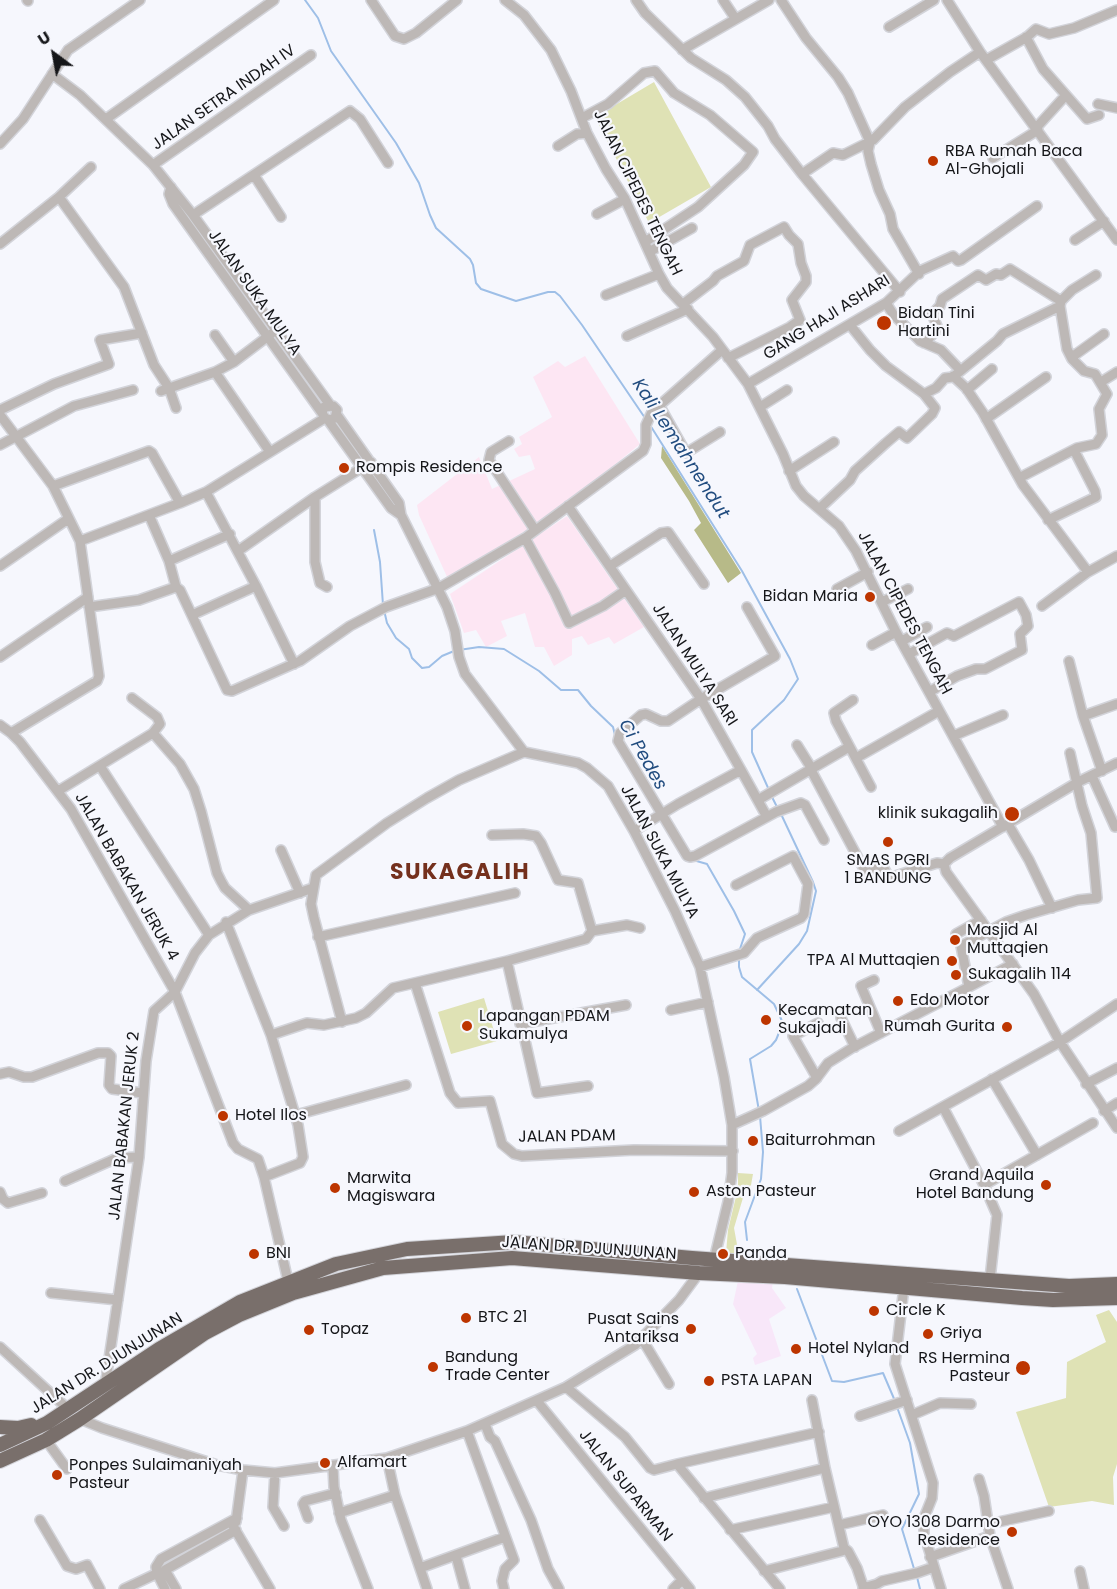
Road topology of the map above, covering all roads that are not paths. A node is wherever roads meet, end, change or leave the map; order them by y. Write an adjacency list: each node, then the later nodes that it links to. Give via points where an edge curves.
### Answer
1 (140, 0): 19 (street, via 72,46)
2 (274, 0): 25 (street)
3 (457, 0): 11 (street, via 404,39 395,36)
4 (505, 0): 24 (street, JALAN CIPEDES TENGAH, via 545,40)
5 (636, 0): 16 (street)
6 (723, 0): 13 (street)
7 (769, 0): 13 (street)
8 (781, 0): 28 (street, via 838,77)
9 (934, 0): 14 (street)
10 (947, 0): 18 (street)
11 (377, 2)
12 (1117, 10): 15 (street, via 1074,28 1049,34 1036,29)
13 (735, 18): 16 (street)
14 (889, 27)
15 (1026, 37): 18 (street); 20 (street, via 1043,69)
16 (682, 50): 35 (street, via 745,97)
17 (311, 55): 33 (street, JALAN SETRA INDAH IV)
18 (983, 56): 26 (street); 28 (street, via 950,72 905,107)
19 (52, 74): 25 (street, JALAN SUKA MULYA); 29 (street, via 23,119)
20 (1066, 95): 23 (street, via 1088,119); 26 (street)
21 (1098, 104): 22 (street)
22 (1117, 108)
23 (1099, 115)
24 (582, 118): 27 (street, JALAN CIPEDES TENGAH); 48 (street, via 608,104 644,73 656,71 674,93 710,115 753,152 698,207)
25 (106, 119): 33 (street, JALAN SUKA MULYA)
26 (1037, 129): 31 (street); 44 (street)
27 (587, 133): 30 (street, via 577,134); 39 (street, JALAN CIPEDES TENGAH)
28 (870, 142): 35 (street, via 843,155 832,153); 52 (street, via 871,164 891,225)
29 (0, 144)
30 (558, 146)
31 (993, 158)
32 (388, 163): 36 (street, via 360,118 350,111)
33 (153, 165): 37 (street, JALAN SUKA MULYA)
34 (91, 167): 38 (street)
35 (802, 174): 54 (street)
36 (254, 175): 42 (street); 43 (street)
37 (171, 187): 42 (street, JALAN SUKA MULYA); 65 (street, JALAN SUKA MULYA, via 168,194 173,204)
38 (59, 197): 49 (street); 61 (street, via 124,287)
39 (625, 199): 41 (street); 48 (street, JALAN CIPEDES TENGAH)
40 (1037, 206): 52 (street, GANG HAJI ASHARI, via 961,260 953,256)
41 (597, 214)
42 (193, 215): 60 (street, JALAN SUKA MULYA)
43 (281, 217)
44 (1104, 221): 46 (street); 47 (street)
45 (692, 228): 50 (street)
46 (1075, 240)
47 (1117, 240)
48 (645, 242): 50 (street, JALAN CIPEDES TENGAH)
49 (0, 244)
50 (649, 252): 51 (street, JALAN CIPEDES TENGAH)
51 (659, 274): 55 (street); 58 (street, JALAN CIPEDES TENGAH)
52 (919, 274): 54 (street, GANG HAJI ASHARI)
53 (1096, 274): 57 (street, via 1071,290)
54 (900, 292): 56 (street, GANG HAJI ASHARI)
55 (606, 295)
56 (886, 303): 59 (street, GANG HAJI ASHARI); 66 (street)
57 (1060, 304): 66 (street, via 1010,269 986,280 978,275 942,299 932,314 937,330); 68 (street, via 1067,350); 73 (street, via 1003,334)
58 (686, 307): 64 (street); 67 (street, JALAN CIPEDES TENGAH); 67 (street, via 717,276 744,261 750,245 784,227 798,244 806,276 806,282 792,300 800,320)
59 (850, 324): 76 (street, GANG HAJI ASHARI); 81 (street, via 886,366)
60 (275, 331): 65 (street); 87 (street, JALAN SUKA MULYA, via 330,405 324,407)
61 (142, 333): 78 (street); 85 (street, via 100,340 109,364)
62 (1104, 334): 68 (street)
63 (215, 336): 69 (street)
64 (627, 336)
65 (267, 337): 69 (street); 87 (street, JALAN SUKA MULYA)
66 (924, 343): 73 (street, via 941,350)
67 (725, 354): 76 (street, JALAN CIPEDES TENGAH); 84 (street)
68 (1072, 357): 75 (street)
69 (234, 362): 71 (street)
70 (992, 369): 80 (street)
71 (214, 372): 78 (street); 95 (street)
72 (1117, 372): 75 (street)
73 (957, 373): 80 (street); 81 (street)
74 (1046, 377): 88 (street)
75 (1101, 382): 94 (street, via 1107,394 1099,409 1102,435 1096,444)
76 (748, 384): 82 (street, JALAN CIPEDES TENGAH)
77 (133, 390): 90 (street, via 74,406)
78 (165, 390): 83 (street)
79 (787, 390): 82 (street)
80 (967, 390): 88 (street)
81 (924, 394): 104 (street, via 935,408 932,414 907,438 899,432)
82 (760, 407): 97 (street, JALAN CIPEDES TENGAH)
83 (176, 408)
84 (655, 409): 89 (street, via 686,453); 103 (street, via 646,425 643,451)
85 (0, 410)
86 (0, 415): 90 (street)
87 (328, 417): 95 (street); 96 (street, JALAN SUKA MULYA)
88 (986, 419): 98 (street)
89 (720, 432)
90 (16, 436): 93 (street); 99 (street)
91 (509, 441): 108 (street, via 491,452 489,460)
92 (834, 442): 97 (street)
93 (0, 445)
94 (1074, 450): 98 (street); 107 (street, via 1096,497)
95 (270, 452): 100 (street)
96 (366, 465): 101 (street); 123 (street, JALAN SUKA MULYA, via 391,508 401,515)
97 (789, 471): 104 (street, JALAN CIPEDES TENGAH, via 800,491)
98 (1019, 478): 107 (street)
99 (53, 486): 102 (street, via 149,451); 106 (street)
100 (206, 492): 102 (street); 109 (street)
101 (315, 497): 112 (street); 122 (street, via 315,562 320,583)
102 (180, 503): 105 (street)
103 (568, 506): 108 (street); 116 (street, JALAN MULYA SARI)
104 (819, 509): 117 (street, JALAN CIPEDES TENGAH, via 846,535)
105 (149, 515): 111 (street); 114 (street)
106 (68, 519): 111 (street); 115 (street)
107 (1048, 520): 118 (street)
108 (535, 530): 110 (street)
109 (230, 534): 112 (street); 114 (street)
110 (525, 538): 123 (street); 126 (street, via 569,623)
111 (80, 542): 127 (street)
112 (238, 551): 120 (street)
113 (1117, 556): 118 (street)
114 (169, 561): 121 (street)
115 (0, 566)
116 (610, 566): 119 (street, via 665,532); 126 (street, JALAN MULYA SARI)
117 (868, 572): 124 (street); 128 (street, JALAN CIPEDES TENGAH)
118 (1088, 572): 129 (street)
119 (704, 584)
120 (256, 586): 131 (street); 139 (street)
121 (176, 587): 127 (street, via 139,600); 131 (street)
122 (327, 587)
123 (439, 588): 139 (street, via 383,608); 154 (street, JALAN SUKA MULYA, via 453,623 465,674)
124 (837, 589)
125 (908, 589): 128 (street)
126 (626, 590): 142 (street, JALAN MULYA SARI)
127 (89, 602): 137 (street); 149 (street, via 98,680)
128 (882, 602): 133 (street, JALAN CIPEDES TENGAH)
129 (1042, 606)
130 (747, 607): 142 (street, via 776,655)
131 (192, 615): 139 (street, via 230,692)
132 (927, 627): 134 (street)
133 (896, 632): 134 (street, JALAN CIPEDES TENGAH); 135 (street)
134 (902, 641): 136 (street, JALAN CIPEDES TENGAH)
135 (872, 645)
136 (909, 654): 140 (street, JALAN CIPEDES TENGAH); 140 (street, via 1019,602 1026,615 1028,626 1020,634 1022,650 985,669 957,676)
137 (0, 657)
138 (1069, 661): 147 (street)
139 (294, 664)
140 (929, 692): 145 (street, JALAN CIPEDES TENGAH)
141 (132, 698): 150 (street, via 157,717 160,724)
142 (701, 699): 160 (street, JALAN MULYA SARI); 167 (street, via 668,721 643,714 618,736)
143 (853, 700): 153 (street, via 834,713)
144 (1117, 704): 147 (street)
145 (939, 711): 151 (street, JALAN CIPEDES TENGAH); 156 (street)
146 (1002, 715): 151 (street)
147 (1083, 716): 161 (street)
148 (0, 726): 149 (street, JALAN BABAKAN JERUK 4)
149 (11, 733): 165 (street, JALAN BABAKAN JERUK 4)
150 (153, 733): 158 (street); 181 (street, via 180,764 194,789 221,881)
151 (953, 736): 169 (street, JALAN CIPEDES TENGAH)
152 (797, 745): 159 (street)
153 (849, 747): 156 (street); 159 (street)
154 (524, 752): 171 (street, JALAN SUKA MULYA, via 587,768 614,793); 177 (street, via 459,780 387,823 316,875)
155 (1070, 753): 163 (street)
156 (856, 758): 164 (street)
157 (1117, 764): 161 (street)
158 (100, 766): 165 (street); 187 (street)
159 (811, 769): 166 (street); 175 (street, via 865,871 882,865 892,878)
160 (741, 770): 166 (street, JALAN MULYA SARI); 167 (street)
161 (1102, 771): 162 (street)
162 (1092, 776): 163 (street); 170 (street)
163 (1078, 782): 169 (street); 180 (street, via 1091,833 1097,898)
164 (871, 787)
165 (58, 791): 196 (street, JALAN BABAKAN JERUK 4)
166 (762, 798): 168 (street, JALAN MULYA SARI)
167 (663, 813): 168 (street, via 690,857); 171 (street)
168 (771, 814): 173 (street, via 801,803)
169 (1005, 825): 175 (street); 180 (street, JALAN CIPEDES TENGAH, via 1029,860)
170 (1115, 827)
171 (634, 831): 192 (street, JALAN SUKA MULYA)
172 (492, 835): 188 (street, via 536,836 558,880 578,883)
173 (824, 840)
174 (282, 850): 178 (street)
175 (944, 864): 182 (street)
176 (736, 885): 192 (street, via 792,856 808,884 802,917 759,937 744,953)
177 (313, 888): 178 (street, JALAN BABAKAN JERUK 2); 189 (street, via 311,903)
178 (300, 893): 181 (street, JALAN BABAKAN JERUK 2)
179 (515, 893): 189 (street)
180 (1052, 908): 185 (street)
181 (249, 910): 183 (street, JALAN BABAKAN JERUK 2)
182 (981, 921): 185 (street); 186 (street)
183 (226, 922): 187 (street, JALAN BABAKAN JERUK 2); 206 (street)
184 (640, 928): 188 (street, via 627,925)
185 (989, 932): 191 (street); 195 (street, via 961,946)
186 (956, 934)
187 (209, 935): 196 (street, JALAN BABAKAN JERUK 2)
188 (589, 935): 190 (street)
189 (318, 937): 202 (street)
190 (507, 961): 194 (street); 204 (street)
191 (1012, 964): 195 (street); 207 (street, via 1034,994)
192 (700, 967): 197 (street, JALAN SUKA MULYA)
193 (874, 980): 205 (street, via 861,986)
194 (415, 983): 202 (street, via 390,990 366,1013); 225 (street, JALAN PDAM, via 450,1093 458,1103 490,1101 502,1144 514,1154)
195 (969, 987): 205 (street)
196 (175, 992): 216 (street, JALAN BABAKAN JERUK 2, via 154,1011); 228 (street, JALAN BABAKAN JERUK 4, via 233,1143 258,1159)
197 (708, 1002): 200 (street); 222 (street, JALAN SUKA MULYA)
198 (1117, 1004): 207 (street)
199 (626, 1005): 204 (street)
200 (671, 1010)
201 (841, 1018): 208 (street)
202 (342, 1022): 206 (street, via 307,1023)
203 (818, 1023): 211 (street, via 792,1036)
204 (520, 1024): 215 (street, via 537,1093)
205 (881, 1033): 208 (street)
206 (271, 1035): 220 (street)
207 (1060, 1042): 212 (street); 213 (street)
208 (855, 1047): 211 (street, via 828,1063)
209 (1117, 1068): 213 (street)
210 (0, 1074): 216 (street, via 9,1071 33,1077 98,1053 108,1053 112,1089)
211 (817, 1078): 222 (street)
212 (992, 1079): 218 (street); 226 (street)
213 (1086, 1084): 219 (street)
214 (406, 1085): 220 (street)
215 (588, 1086)
216 (143, 1093): 227 (street, JALAN BABAKAN JERUK 2)
217 (1117, 1103): 219 (street)
218 (943, 1107): 224 (street); 230 (street)
219 (1104, 1111): 223 (street)
220 (296, 1115): 228 (street, via 302,1161)
221 (1093, 1123): 226 (street)
222 (732, 1125): 225 (street, JALAN SUKA MULYA)
223 (1117, 1128)
224 (899, 1131)
225 (733, 1150): 233 (street, JALAN SUKA MULYA, via 728,1202)
226 (1037, 1155): 230 (street)
227 (139, 1157): 229 (street, via 117,1158); 241 (street, JALAN BABAKAN JERUK 2)
228 (264, 1177): 236 (street)
229 (64, 1181)
230 (984, 1185): 235 (street, via 997,1219)
231 (0, 1192): 232 (street, via 9,1203)
232 (42, 1194)
233 (714, 1260): 235 (highway, JALAN DR. DJUNJUNAN); 236 (highway, JALAN DR. DJUNJUNAN, via 514,1242 407,1249 336,1264)
234 (699, 1273): 238 (highway, JALAN DR. DJUNJUNAN); 242 (street); 254 (highway, JALAN DR. DJUNJUNAN, via 512,1257 368,1271 292,1293 240,1315 206,1333)
235 (990, 1280): 237 (highway, JALAN DR. DJUNJUNAN, via 1069,1286)
236 (288, 1281): 245 (highway, JALAN DR. DJUNJUNAN, via 222,1312)
237 (1117, 1284)
238 (904, 1287): 240 (highway, JALAN DR. DJUNJUNAN, via 1053,1300); 249 (street, via 895,1360)
239 (51, 1293): 241 (street)
240 (1117, 1298)
241 (118, 1300): 245 (street, JALAN BABAKAN JERUK 2)
242 (642, 1339): 244 (street); 246 (street)
243 (0, 1347): 251 (street)
244 (669, 1384)
245 (105, 1386): 251 (highway, JALAN DR. DJUNJUNAN)
246 (566, 1387): 248 (street); 264 (street, via 625,1437 650,1468)
247 (812, 1400): 259 (street)
248 (537, 1401): 256 (street); 297 (street, JALAN SUPARMAN)
249 (900, 1402): 252 (street); 253 (street)
250 (971, 1404): 252 (street, via 940,1404)
251 (69, 1410): 255 (highway, JALAN DR. DJUNJUNAN)
252 (912, 1415): 291 (street, via 934,1486 923,1521)
253 (860, 1416)
254 (80, 1419): 261 (highway, JALAN DR. DJUNJUNAN); 268 (street)
255 (47, 1423): 257 (highway); 260 (highway, JALAN DR. DJUNJUNAN)
256 (488, 1423): 258 (street); 307 (street, via 490,1437 531,1520)
257 (0, 1427)
258 (466, 1431): 262 (street); 286 (street)
259 (819, 1432): 264 (street); 266 (street)
260 (0, 1445)
261 (49, 1445): 263 (highway, JALAN DR. DJUNJUNAN); 267 (street)
262 (387, 1458): 265 (street); 272 (street)
263 (0, 1461)
264 (677, 1464): 273 (street)
265 (333, 1467): 269 (street); 271 (street)
266 (825, 1468): 273 (street); 274 (street)
267 (67, 1469)
268 (243, 1470): 269 (street); 280 (street)
269 (275, 1473): 283 (street, via 273,1507)
270 (979, 1479): 281 (street)
271 (336, 1493): 276 (street); 278 (street, via 305,1501)
272 (395, 1495): 276 (street); 292 (street)
273 (704, 1498): 285 (street)
274 (834, 1507): 282 (street); 285 (street)
275 (1049, 1511): 281 (street)
276 (339, 1513): 303 (street)
277 (883, 1515): 282 (street)
278 (308, 1518)
279 (40, 1520): 298 (street, via 68,1566 76,1569 87,1565)
280 (233, 1520): 284 (street); 288 (street)
281 (989, 1524): 287 (street)
282 (839, 1525): 289 (street)
283 (284, 1526)
284 (236, 1530): 288 (street); 302 (street)
285 (730, 1530): 294 (street)
286 (505, 1536): 290 (street); 306 (street, via 514,1560 505,1569)
287 (990, 1536): 291 (street); 313 (street)
288 (211, 1538): 296 (street)
289 (844, 1548): 294 (street); 311 (street)
290 (456, 1556): 292 (street); 305 (street)
291 (930, 1557): 293 (street)
292 (420, 1568): 304 (street)
293 (935, 1570): 311 (street, via 882,1581); 312 (street)
294 (764, 1571): 310 (street)
295 (1080, 1571): 314 (street)
296 (161, 1572): 299 (street); 300 (street); 301 (street)
297 (682, 1580): 308 (street); 309 (street, JALAN SUPARMAN)
298 (100, 1589)
299 (124, 1589)
300 (165, 1589)
301 (176, 1589)
302 (270, 1589)
303 (368, 1589)
304 (427, 1589)
305 (465, 1589)
306 (504, 1589)
307 (559, 1589)
308 (673, 1589)
309 (690, 1589)
310 (780, 1589)
311 (864, 1589)
312 (941, 1589)
313 (1008, 1589)
314 (1084, 1589)

